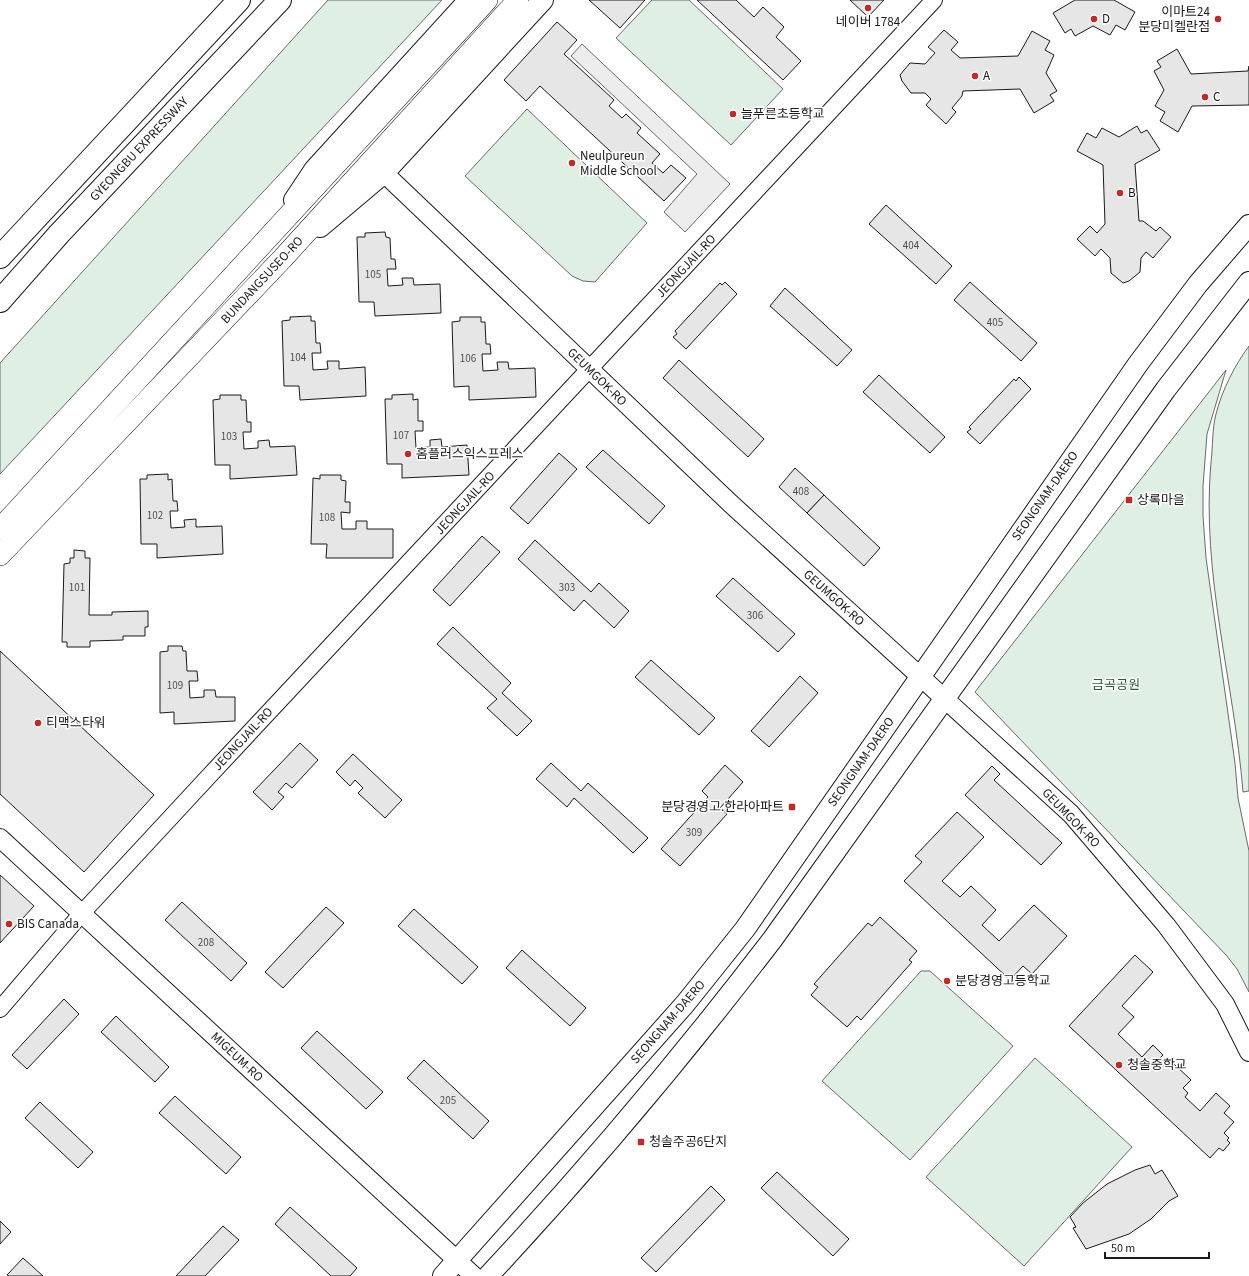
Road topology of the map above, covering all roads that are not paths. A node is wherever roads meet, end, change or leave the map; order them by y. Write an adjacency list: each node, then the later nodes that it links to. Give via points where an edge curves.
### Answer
1 (239, 0): 11 (highway)
2 (280, 0): 14 (highway, GYEONGBU EXPRESSWAY, via 59,234)
3 (469, 0): 10 (main road, via 314,170)
4 (487, 0): 10 (highway, BUNDANGSUSEO-RO)
5 (518, 0): 12 (highway, BUNDANGSUSEO-RO)
6 (543, 0): 8 (main road)
7 (934, 0): 15 (street, JEONGJAIL-RO)
8 (384, 173): 12 (main road); 15 (main road, GEUMGOK-RO)
9 (1249, 224): 18 (main road, SEONGNAM-DAERO, via 1198,284 1133,370)
10 (272, 234): 16 (highway, BUNDANGSUSEO-RO)
11 (0, 257)
12 (283, 258): 17 (highway, BUNDANGSUSEO-RO)
13 (1249, 282): 19 (main road, via 1166,389)
14 (0, 301)
15 (590, 370): 18 (main road, GEUMGOK-RO, via 730,504); 21 (street, JEONGJAIL-RO)
16 (0, 529)
17 (0, 554)
18 (920, 676): 19 (main road, GEUMGOK-RO); 24 (main road, SEONGNAM-DAERO, via 745,929 685,1004)
19 (945, 699): 23 (main road, GEUMGOK-RO, via 1071,814 1194,961 1226,1004); 27 (main road, via 772,940 708,1023)
20 (0, 838): 21 (main road, MIGEUM-RO)
21 (82, 913): 22 (street, JEONGJAIL-RO); 24 (main road, MIGEUM-RO)
22 (0, 1009)
23 (1249, 1052)
24 (457, 1260): 25 (main road, SEONGNAM-DAERO); 26 (main road, MIGEUM-RO)
25 (443, 1276)
26 (474, 1276)
27 (488, 1276)

